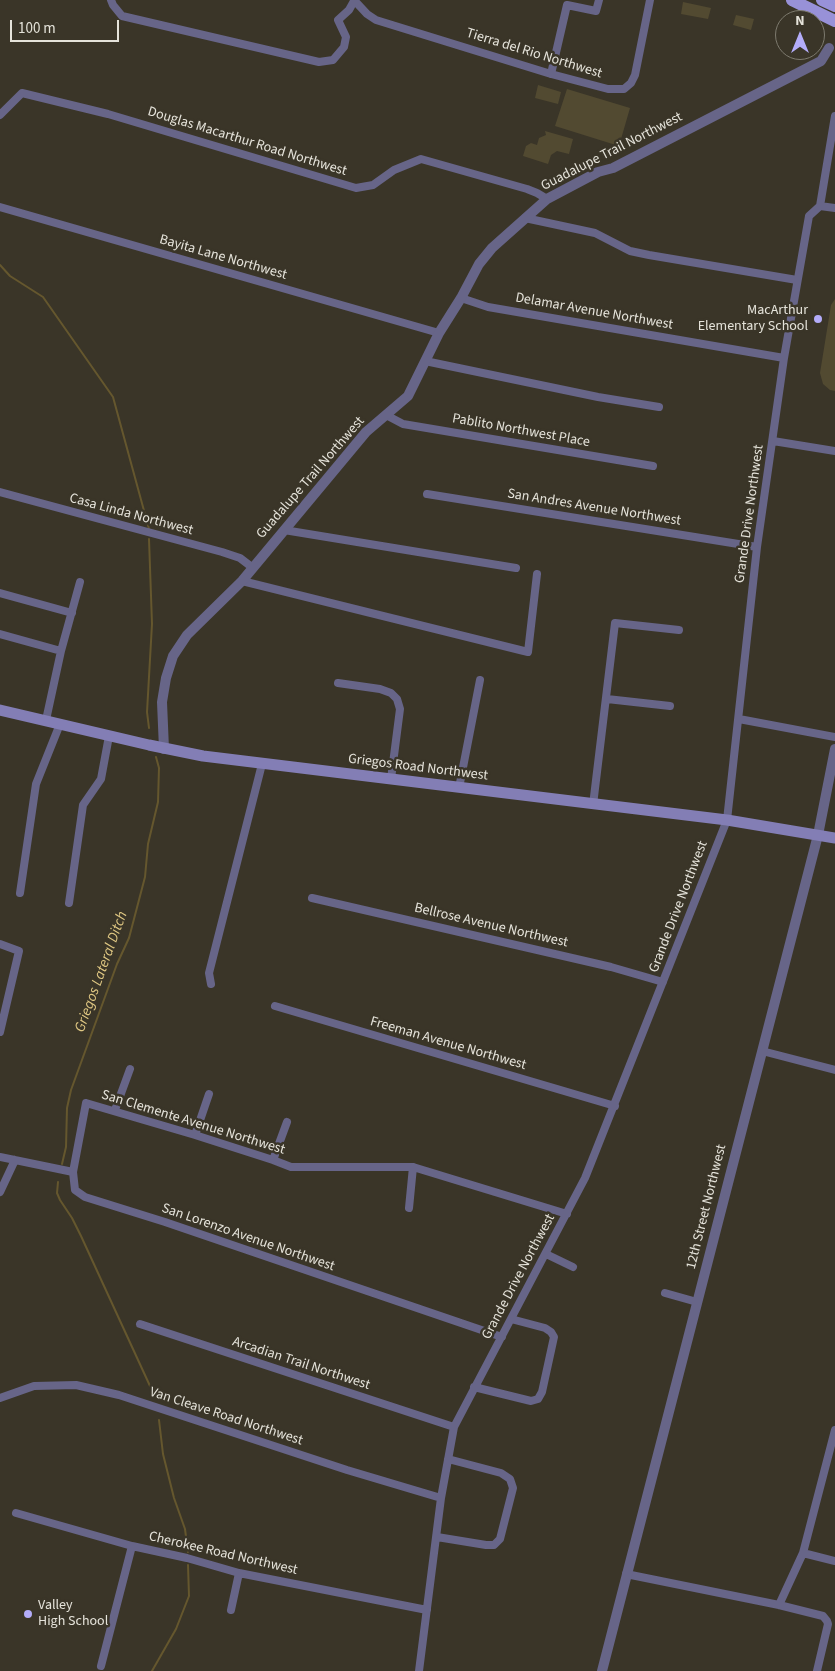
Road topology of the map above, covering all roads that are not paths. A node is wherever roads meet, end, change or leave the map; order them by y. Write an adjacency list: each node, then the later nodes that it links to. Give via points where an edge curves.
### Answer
1 (111, 0): 2 (street, via 122,16 318,62 333,60 344,46 346,37 338,20)
2 (354, 0): 10 (street, Tierra del Rio Northwest, via 376,20)
3 (599, 0): 10 (street, via 596,11 567,5)
4 (650, 0): 10 (street, Tierra del Rio Northwest, via 631,83 624,88 608,89)
5 (792, 0): 8 (main road)
6 (822, 0): 7 (main road)
7 (835, 6)
8 (835, 21)
9 (829, 48): 15 (street, Guadalupe Trail Northwest, via 821,61)
10 (551, 74)
11 (0, 115): 15 (street, Douglas Macarthur Road Northwest, via 22,93 108,114 356,188 373,185 394,170 421,159 532,191)
12 (835, 116): 13 (street, Grande Drive Northwest)
13 (826, 174): 14 (street); 16 (street, Grande Drive Northwest)
14 (835, 175)
15 (547, 199): 19 (street, Guadalupe Trail Northwest)
16 (820, 206): 18 (street); 20 (street, Grande Drive Northwest, via 809,216)
17 (0, 207): 22 (street, Bayita Lane Northwest)
18 (835, 208)
19 (526, 218): 20 (street, via 595,232 630,251 649,256); 21 (street, Guadalupe Trail Northwest, via 479,264)
20 (797, 280): 23 (street, Grande Drive Northwest)
21 (461, 298): 22 (street, Guadalupe Trail Northwest); 23 (street, Delamar Avenue Northwest, via 488,307)
22 (439, 333): 24 (street, Guadalupe Trail Northwest)
23 (784, 358): 27 (street, Grande Drive Northwest)
24 (425, 361): 25 (street); 26 (street, Guadalupe Trail Northwest, via 408,396)
25 (659, 407)
26 (386, 415): 29 (street, Pablito Northwest Place, via 403,424); 32 (street, Guadalupe Trail Northwest, via 366,432)
27 (773, 441): 28 (street); 33 (street, Grande Drive Northwest)
28 (835, 451)
29 (653, 466)
30 (0, 492): 34 (street, Casa Linda Northwest, via 231,555)
31 (427, 494): 33 (street, San Andres Avenue Northwest)
32 (284, 530): 34 (street, Guadalupe Trail Northwest); 35 (street)
33 (757, 547): 49 (street, Grande Drive Northwest)
34 (253, 568): 37 (street, Guadalupe Trail Northwest)
35 (516, 568)
36 (537, 574): 37 (street, via 528,652)
37 (242, 581): 54 (street, Guadalupe Trail Northwest, via 187,635 173,656 162,702)
38 (80, 582): 40 (street)
39 (0, 593): 40 (street)
40 (72, 614): 43 (street)
41 (679, 630): 46 (street, via 615,623)
42 (0, 634): 43 (street)
43 (61, 652): 50 (street)
44 (480, 680): 58 (street)
45 (338, 684): 57 (street, via 380,689 397,699 400,709)
46 (607, 699): 47 (street); 59 (street)
47 (670, 706)
48 (0, 710): 50 (main road, Griegos Road Northwest)
49 (739, 719): 53 (street); 60 (street, Grande Drive Northwest)
50 (46, 720): 51 (main road, Griegos Road Northwest)
51 (60, 724): 52 (main road, Griegos Road Northwest); 63 (street, via 36,784)
52 (109, 736): 54 (main road, Griegos Road Northwest); 65 (street, via 100,779 83,804)
53 (835, 737)
54 (164, 749): 56 (main road, Griegos Road Northwest)
55 (835, 749): 61 (street, 12th Street Northwest)
56 (262, 764): 57 (main road, Griegos Road Northwest); 68 (street, via 209,973)
57 (391, 779): 58 (main road, Griegos Road Northwest)
58 (459, 788): 59 (main road, Griegos Road Northwest)
59 (593, 805): 60 (main road, Griegos Road Northwest)
60 (727, 820): 61 (main road, Griegos Road Northwest); 67 (street, Grande Drive Northwest)
61 (818, 835): 62 (main road, Griegos Road Northwest); 71 (street, 12th Street Northwest)
62 (835, 838)
63 (20, 893)
64 (312, 898): 67 (street, Bellrose Avenue Northwest)
65 (70, 903)
66 (0, 944): 70 (street, via 19,951)
67 (663, 982): 75 (street, Grande Drive Northwest)
68 (211, 984)
69 (275, 1006): 75 (street, Freeman Avenue Northwest)
70 (0, 1032)
71 (762, 1051): 73 (street); 90 (street, 12th Street Northwest)
72 (130, 1070): 76 (street)
73 (835, 1070)
74 (209, 1094): 78 (street)
75 (615, 1106): 86 (street, Grande Drive Northwest)
76 (115, 1110): 78 (street, San Clemente Avenue Northwest); 83 (street, San Clemente Avenue Northwest, via 86,1103)
77 (287, 1122): 81 (street)
78 (195, 1135): 81 (street, San Clemente Avenue Northwest)
79 (0, 1157): 80 (street)
80 (14, 1160): 83 (street); 84 (street)
81 (274, 1160): 82 (street, San Clemente Avenue Northwest, via 291,1167)
82 (414, 1167): 85 (street); 86 (street, San Clemente Avenue Northwest)
83 (73, 1172): 93 (street, San Lorenzo Avenue Northwest, via 75,1190 85,1197)
84 (0, 1192)
85 (409, 1208)
86 (567, 1214): 87 (street, Grande Drive Northwest)
87 (546, 1254): 88 (street); 91 (street, Grande Drive Northwest)
88 (573, 1267)
89 (665, 1293): 90 (street)
90 (697, 1302): 107 (street, 12th Street Northwest)
91 (511, 1319): 93 (street, Grande Drive Northwest); 94 (street, via 545,1328 554,1337 542,1392 538,1399 531,1401)
92 (140, 1324): 96 (street, Arcadian Trail Northwest)
93 (502, 1337): 94 (street, Grande Drive Northwest)
94 (474, 1387): 96 (street, Grande Drive Northwest)
95 (0, 1398): 100 (street, Van Cleave Road Northwest, via 34,1386 76,1385 154,1405)
96 (454, 1427): 99 (street, Grande Drive Northwest)
97 (835, 1430): 98 (street)
98 (832, 1454): 104 (street)
99 (448, 1459): 100 (street, Grande Drive Northwest); 102 (street, via 501,1473 510,1479 513,1488 500,1539 494,1545)
100 (441, 1498): 102 (street, Grande Drive Northwest)
101 (16, 1513): 103 (street, Cherokee Road Northwest)
102 (437, 1537): 110 (street, Grande Drive Northwest)
103 (132, 1546): 106 (street, Cherokee Road Northwest); 111 (street)
104 (803, 1553): 105 (street); 108 (street)
105 (835, 1561)
106 (239, 1573): 109 (street); 110 (street, Cherokee Road Northwest)
107 (626, 1574): 108 (street); 113 (street, 12th Street Northwest)
108 (779, 1605): 114 (street, via 826,1619 828,1624)
109 (231, 1610)
110 (427, 1610): 112 (street, Grande Drive Northwest)
111 (101, 1666)
112 (419, 1671)
113 (602, 1671)
114 (817, 1671)

